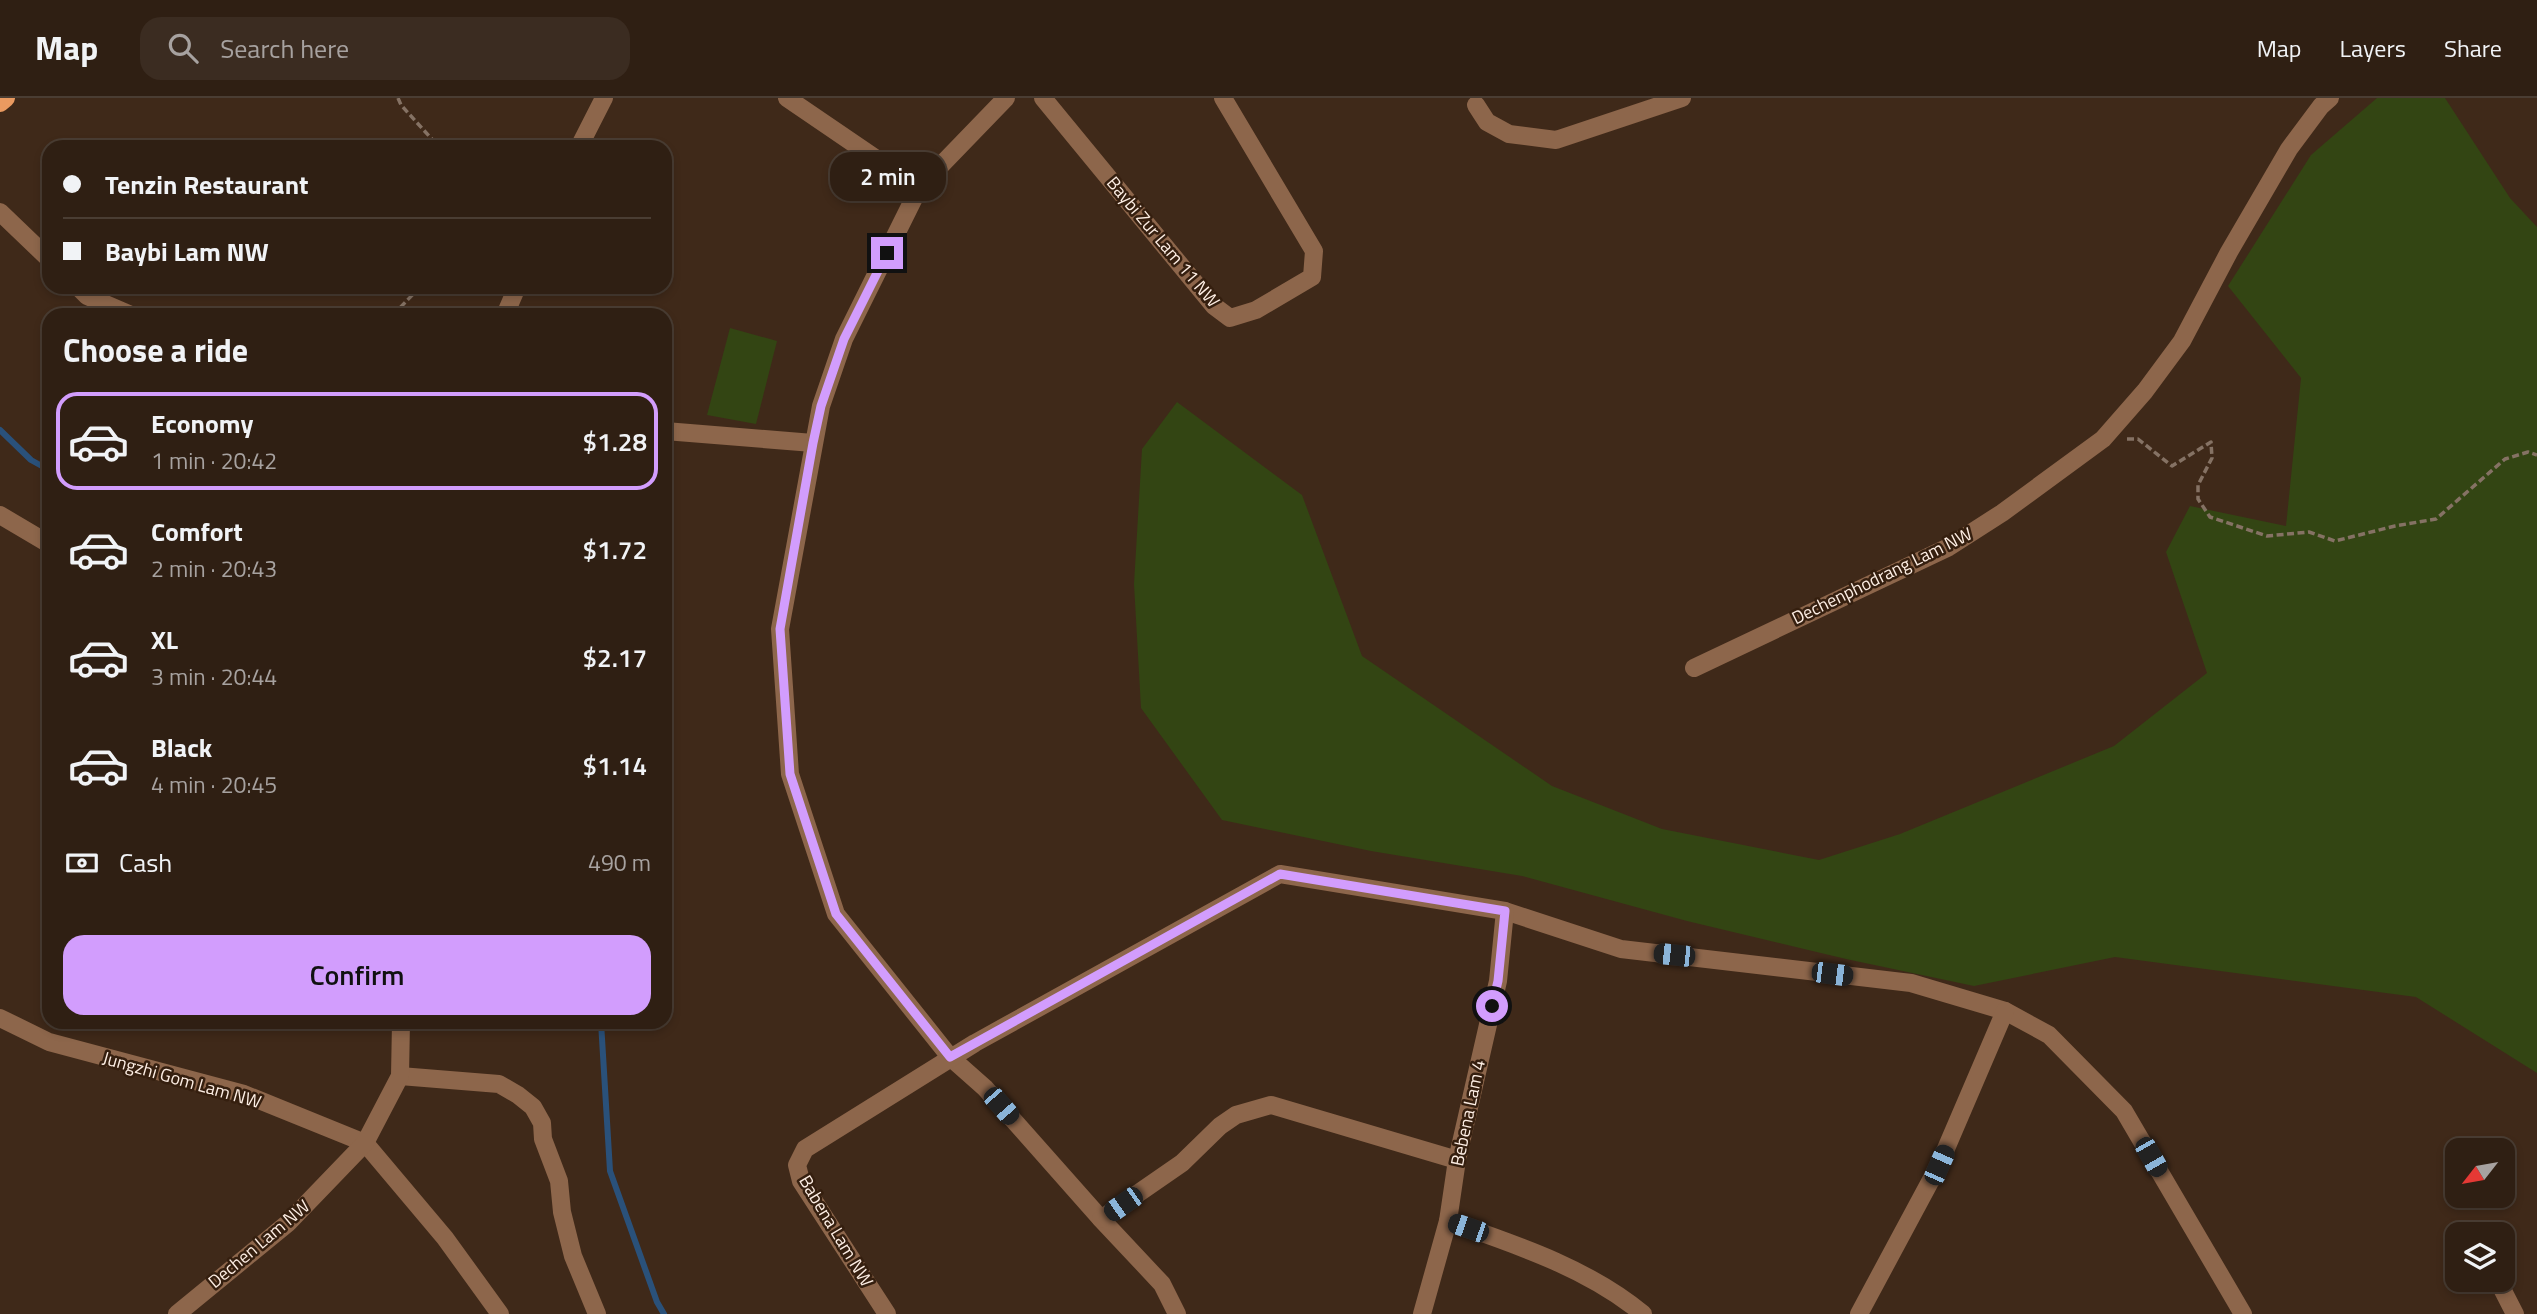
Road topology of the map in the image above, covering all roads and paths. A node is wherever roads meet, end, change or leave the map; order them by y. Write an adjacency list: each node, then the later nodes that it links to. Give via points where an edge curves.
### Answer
1 (6, 98): 10 (main road)
2 (398, 98): 12 (path)
3 (604, 98): 13 (street)
4 (787, 98): 14 (street)
5 (1006, 98): 14 (street)
6 (1043, 98): 7 (street, Baybi Zur Lam 11 NW, via 1214,306 1230,318 1256,310 1312,277 1314,251)
7 (1223, 98)
8 (1682, 98): 11 (street, via 1556,140 1509,134 1487,122)
9 (2330, 98): 22 (street, Dechenphodrang Lam NW, via 2289,149 2182,341)
10 (0, 103)
11 (1476, 105)
12 (433, 140)
13 (583, 140)
14 (919, 188): 23 (street, via 844,339)
15 (0, 212): 16 (street)
16 (42, 252)
17 (85, 294): 19 (street)
18 (413, 294): 20 (path)
19 (115, 308)
20 (400, 308)
21 (672, 432): 23 (street)
22 (2103, 439): 24 (path, via 2138,439 2172,467 2211,442 2212,458 2198,485 2198,499 2210,517 2267,536 2309,532 2335,541 2436,519 2505,459 2528,452); 27 (street, Dechenphodrang Lam NW, via 1949,547)
23 (813, 443): 32 (street, via 780,629 790,774 836,914)
24 (2537, 455)
25 (0, 515): 26 (street)
26 (42, 540)
27 (1694, 668)
28 (1505, 911): 29 (street, via 1621,949 1911,983); 32 (street, via 1280,874); 35 (street, Bebena Lam 4, via 1498,981)
29 (2006, 1012): 46 (street, via 1939,1165); 47 (street, via 2049,1035 2124,1111)
30 (0, 1018): 34 (street, Jungzhi Gom Lam NW, via 49,1041 244,1094)
31 (401, 1029): 33 (street, Dechen Lam NW)
32 (950, 1057): 36 (street, via 985,1088); 42 (street, Babena Lam NW, via 804,1149 797,1165 801,1181)
33 (400, 1076): 34 (street, Dechen Lam NW); 41 (street, via 499,1084 533,1107 559,1181 573,1256)
34 (365, 1143): 39 (street, Dechen Lam NW, via 288,1223); 40 (street)
35 (1457, 1160): 36 (street, via 1270,1105 1236,1115 1166,1174); 37 (street, Bebena Lam 4)
36 (1101, 1219): 43 (street, via 1162,1284)
37 (1448, 1221): 44 (street, Bebena Lam 4); 45 (street, via 1572,1271 1625,1299)
38 (2504, 1292): 48 (street)
39 (177, 1314)
40 (500, 1314)
41 (597, 1314)
42 (887, 1314)
43 (1177, 1314)
44 (1422, 1314)
45 (1643, 1314)
46 (1859, 1314)
47 (2243, 1314)
48 (2515, 1314)

